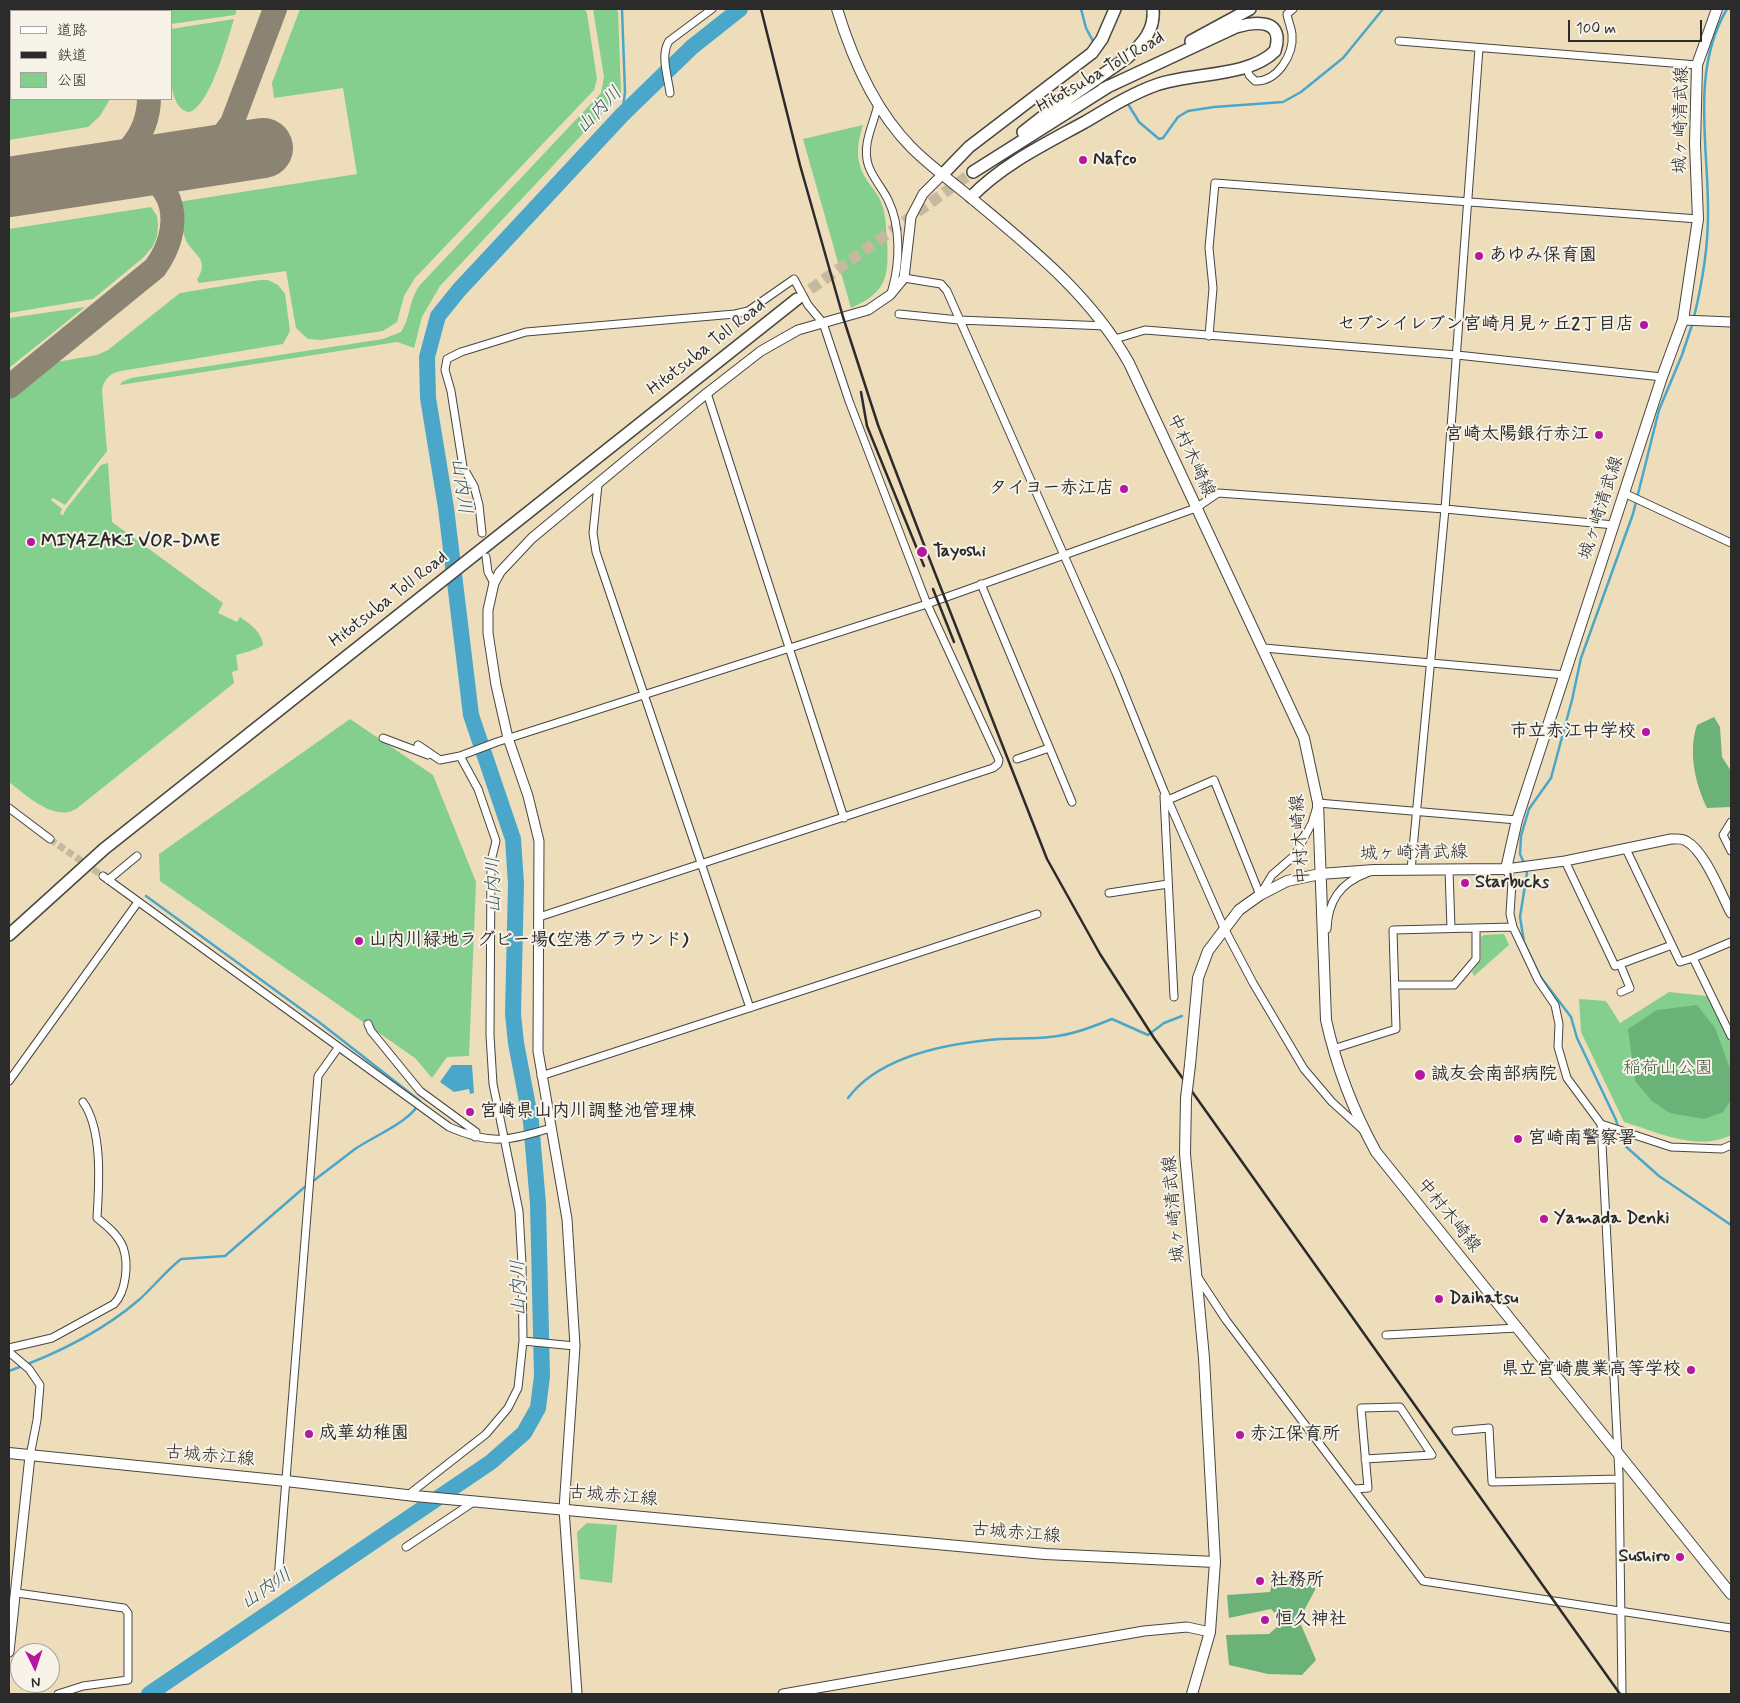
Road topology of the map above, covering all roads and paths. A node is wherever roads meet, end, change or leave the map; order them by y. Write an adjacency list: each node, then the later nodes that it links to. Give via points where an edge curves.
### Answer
1 (712, 9): 13 (street, via 669,41 664,54)
2 (837, 9): 14 (main road, 中村木崎線)
3 (1115, 9): 15 (main road, via 1092,53 969,147)
4 (1153, 9): 12 (main road, Hitotsuba Toll Road, via 1152,26 1140,46 1128,57 1046,114 973,172)
5 (1250, 9): 12 (main road, Hitotsuba Toll Road)
6 (1293, 9): 11 (street, via 1288,14 1292,34 1282,67 1264,82 1254,81)
7 (1717, 9): 10 (main road, 城ヶ崎清武線)
8 (1399, 41): 9 (street)
9 (1479, 48): 10 (street); 17 (street)
10 (1697, 65): 18 (main road, 城ヶ崎清武線, via 1695,144)
11 (1247, 67): 12 (main road, via 1275,51 1275,32 1263,22 1236,27); 16 (main road, via 1173,80 1131,96 1024,156 986,182)
12 (1103, 89)
13 (670, 93)
14 (878, 104): 15 (main road, 中村木崎線, via 912,147); 20 (street, via 866,142 868,164 896,221 895,279)
15 (943, 174): 16 (main road, 中村木崎線); 19 (street, via 923,194 911,216)
16 (971, 197): 27 (main road, 中村木崎線, via 1065,279)
17 (1467, 200): 18 (street); 28 (street, via 1215,183 1209,248 1213,288); 30 (street)
18 (1698, 219): 24 (main road, 城ヶ崎清武線)
19 (904, 278): 20 (street); 23 (street, via 941,284)
20 (890, 296): 26 (street, via 868,310)
21 (797, 299): 41 (main road, Hitotsuba Toll Road)
22 (899, 314): 23 (street)
23 (959, 320): 27 (street); 40 (street, via 1004,416)
24 (1685, 320): 25 (street); 31 (main road, 城ヶ崎清武線)
25 (1731, 322)
26 (824, 323): 32 (street, via 798,330 761,351); 38 (street, via 808,305 794,279 748,311 735,314 526,332 447,359 445,370 463,467 474,486); 44 (street, via 849,401)
27 (1106, 326): 29 (main road, 中村木崎線)
28 (1208, 336): 29 (street, via 1145,330); 30 (street)
29 (1115, 339): 35 (main road, 中村木崎線)
30 (1457, 355): 31 (street); 36 (street)
31 (1662, 377): 34 (main road, 城ヶ崎清武線)
32 (706, 393): 33 (street); 45 (street)
33 (598, 485): 42 (street, via 532,538 500,572); 49 (street, via 593,533 596,552)
34 (1627, 495): 37 (main road, 城ヶ崎清武線); 39 (street)
35 (1196, 508): 36 (street, via 1218,493); 40 (street); 46 (main road, 中村木崎線)
36 (1444, 508): 37 (street); 47 (street)
37 (1614, 524): 48 (main road, 城ヶ崎清武線)
38 (482, 533)
39 (1731, 543)
40 (1062, 555): 43 (street); 57 (street, via 1117,675)
41 (480, 556): 42 (street); 88 (main road, Hitotsuba Toll Road, via 430,590 104,849)
42 (494, 583): 51 (street, via 488,610 488,633)
43 (981, 584): 44 (street); 53 (street)
44 (927, 604): 45 (street); 63 (street, via 999,760 998,764)
45 (788, 646): 49 (street); 63 (street)
46 (1264, 648): 47 (street); 60 (main road, 中村木崎線, via 1304,738)
47 (1431, 663): 48 (street); 62 (street)
48 (1564, 675): 64 (main road, 城ヶ崎清武線)
49 (644, 695): 51 (street); 71 (street)
50 (383, 738): 56 (street)
51 (508, 738): 54 (street); 83 (street, via 535,820 540,864)
52 (418, 745): 56 (street)
53 (1049, 748): 55 (street); 59 (street)
54 (464, 754): 56 (street); 109 (street, via 496,841 492,861 490,1035 493,1084)
55 (1017, 759)
56 (440, 760)
57 (1164, 791): 58 (street); 77 (street)
58 (1168, 800): 79 (street, via 1214,780); 85 (street)
59 (1072, 802)
60 (1318, 803): 62 (street); 76 (main road, 中村木崎線); 79 (street, via 1312,823 1295,855 1272,875)
61 (9, 808): 66 (street)
62 (1416, 811): 64 (street); 74 (street)
63 (844, 818): 71 (street)
64 (1517, 820): 72 (main road, 城ヶ崎清武線)
65 (1731, 822): 68 (street, via 1723,835)
66 (50, 839)
67 (1626, 849): 70 (street); 81 (street, via 1684,839 1704,862); 90 (street)
68 (1731, 852)
69 (137, 856): 80 (street, via 106,878)
70 (1565, 860): 72 (street); 93 (street, via 1615,966)
71 (701, 865): 83 (street); 97 (street)
72 (1506, 869): 75 (main road, 城ヶ崎清武線); 84 (street, via 1512,882 1510,906)
73 (1374, 870): 74 (main road, 城ヶ崎清武線); 76 (main road, 城ヶ崎清武線); 91 (street, via 1357,877 1338,893 1328,909)
74 (1411, 870): 75 (main road, 城ヶ崎清武線)
75 (1449, 870): 86 (street)
76 (1320, 874): 79 (main road, 城ヶ崎清武線, via 1287,881); 91 (main road, 中村木崎線)
77 (1168, 884): 78 (street); 96 (street)
78 (1108, 893)
79 (1260, 895): 85 (main road, 城ヶ崎清武線, via 1239,910)
80 (138, 902): 100 (street); 103 (street)
81 (1731, 913)
82 (1037, 914): 97 (street)
83 (539, 917): 102 (street)
84 (1513, 927): 87 (street); 105 (street, via 1538,980 1555,1005 1560,1024 1558,1047 1567,1078)
85 (1224, 928): 107 (street, via 1304,1068 1332,1102); 111 (main road, 城ヶ崎清武線, bridge, via 1208,951 1198,978 1186,1098 1185,1154)
86 (1450, 928): 87 (street); 94 (street, via 1393,930)
87 (1476, 928): 94 (street, via 1476,959 1454,985)
88 (9, 936)
89 (1731, 942): 92 (street)
90 (1672, 945): 92 (street, via 1680,962); 93 (street)
91 (1323, 947): 101 (main road, 中村木崎線, via 1326,1020)
92 (1693, 958): 99 (street)
93 (1620, 964): 95 (street, via 1630,988)
94 (1396, 985): 101 (street, via 1396,1030)
95 (1621, 992)
96 (1174, 997)
97 (750, 1008): 102 (street)
98 (368, 1024): 108 (street, via 420,1091 476,1132)
99 (1731, 1036)
100 (338, 1048): 108 (street, via 449,1126); 123 (street, via 318,1076)
101 (1333, 1049): 107 (main road, 中村木崎線)
102 (541, 1076): 106 (street)
103 (9, 1080)
104 (83, 1102): 116 (street, via 89,1111 100,1172 97,1218 110,1228 123,1248 122,1296 114,1304 52,1338)
105 (1600, 1124): 110 (street, via 1671,1148 1722,1149); 119 (street)
106 (546, 1129): 109 (street); 115 (street, via 567,1219)
107 (1365, 1132): 112 (main road, 中村木崎線, via 1376,1152)
108 (475, 1137): 109 (street, via 483,1140)
109 (508, 1139): 114 (street, via 519,1211)
110 (1731, 1145)
111 (1197, 1276): 124 (street, via 1226,1320); 129 (main road, 城ヶ崎清武線)
112 (1518, 1328): 113 (street); 119 (main road, 中村木崎線)
113 (1386, 1335)
114 (523, 1340): 115 (street); 125 (street, via 518,1388 508,1408 486,1434)
115 (575, 1346): 127 (street)
116 (9, 1350): 120 (street, via 40,1384)
117 (1456, 1431): 122 (street, via 1489,1428 1492,1482)
118 (9, 1453): 120 (main road, 古城赤江線)
119 (1618, 1453): 122 (street); 132 (main road, 中村木崎線)
120 (30, 1456): 123 (main road, 古城赤江線); 131 (street)
121 (1366, 1459): 121 (street, via 1361,1408 1400,1406 1432,1455); 124 (street, via 1368,1488)
122 (1619, 1479): 133 (street)
123 (286, 1481): 125 (main road, 古城赤江線); 130 (street)
124 (1355, 1489): 133 (street, via 1423,1581)
125 (411, 1496): 126 (main road, 古城赤江線)
126 (472, 1500): 127 (main road, 古城赤江線); 128 (street)
127 (564, 1509): 129 (main road, 古城赤江線, via 1044,1554); 139 (street)
128 (406, 1547)
129 (1215, 1562): 135 (main road, 城ヶ崎清武線)
130 (278, 1580)
131 (17, 1593): 136 (street); 138 (street, via 124,1608 128,1613 128,1680 83,1686)
132 (1731, 1594)
133 (1620, 1611): 134 (street); 142 (street)
134 (1731, 1628)
135 (1210, 1632): 137 (street, via 1187,1627 1144,1631); 141 (main road, 城ヶ崎清武線)
136 (9, 1652)
137 (827, 1690): 140 (street)
138 (58, 1694)
139 (577, 1694)
140 (783, 1694)
141 (1192, 1694)
142 (1622, 1694)

